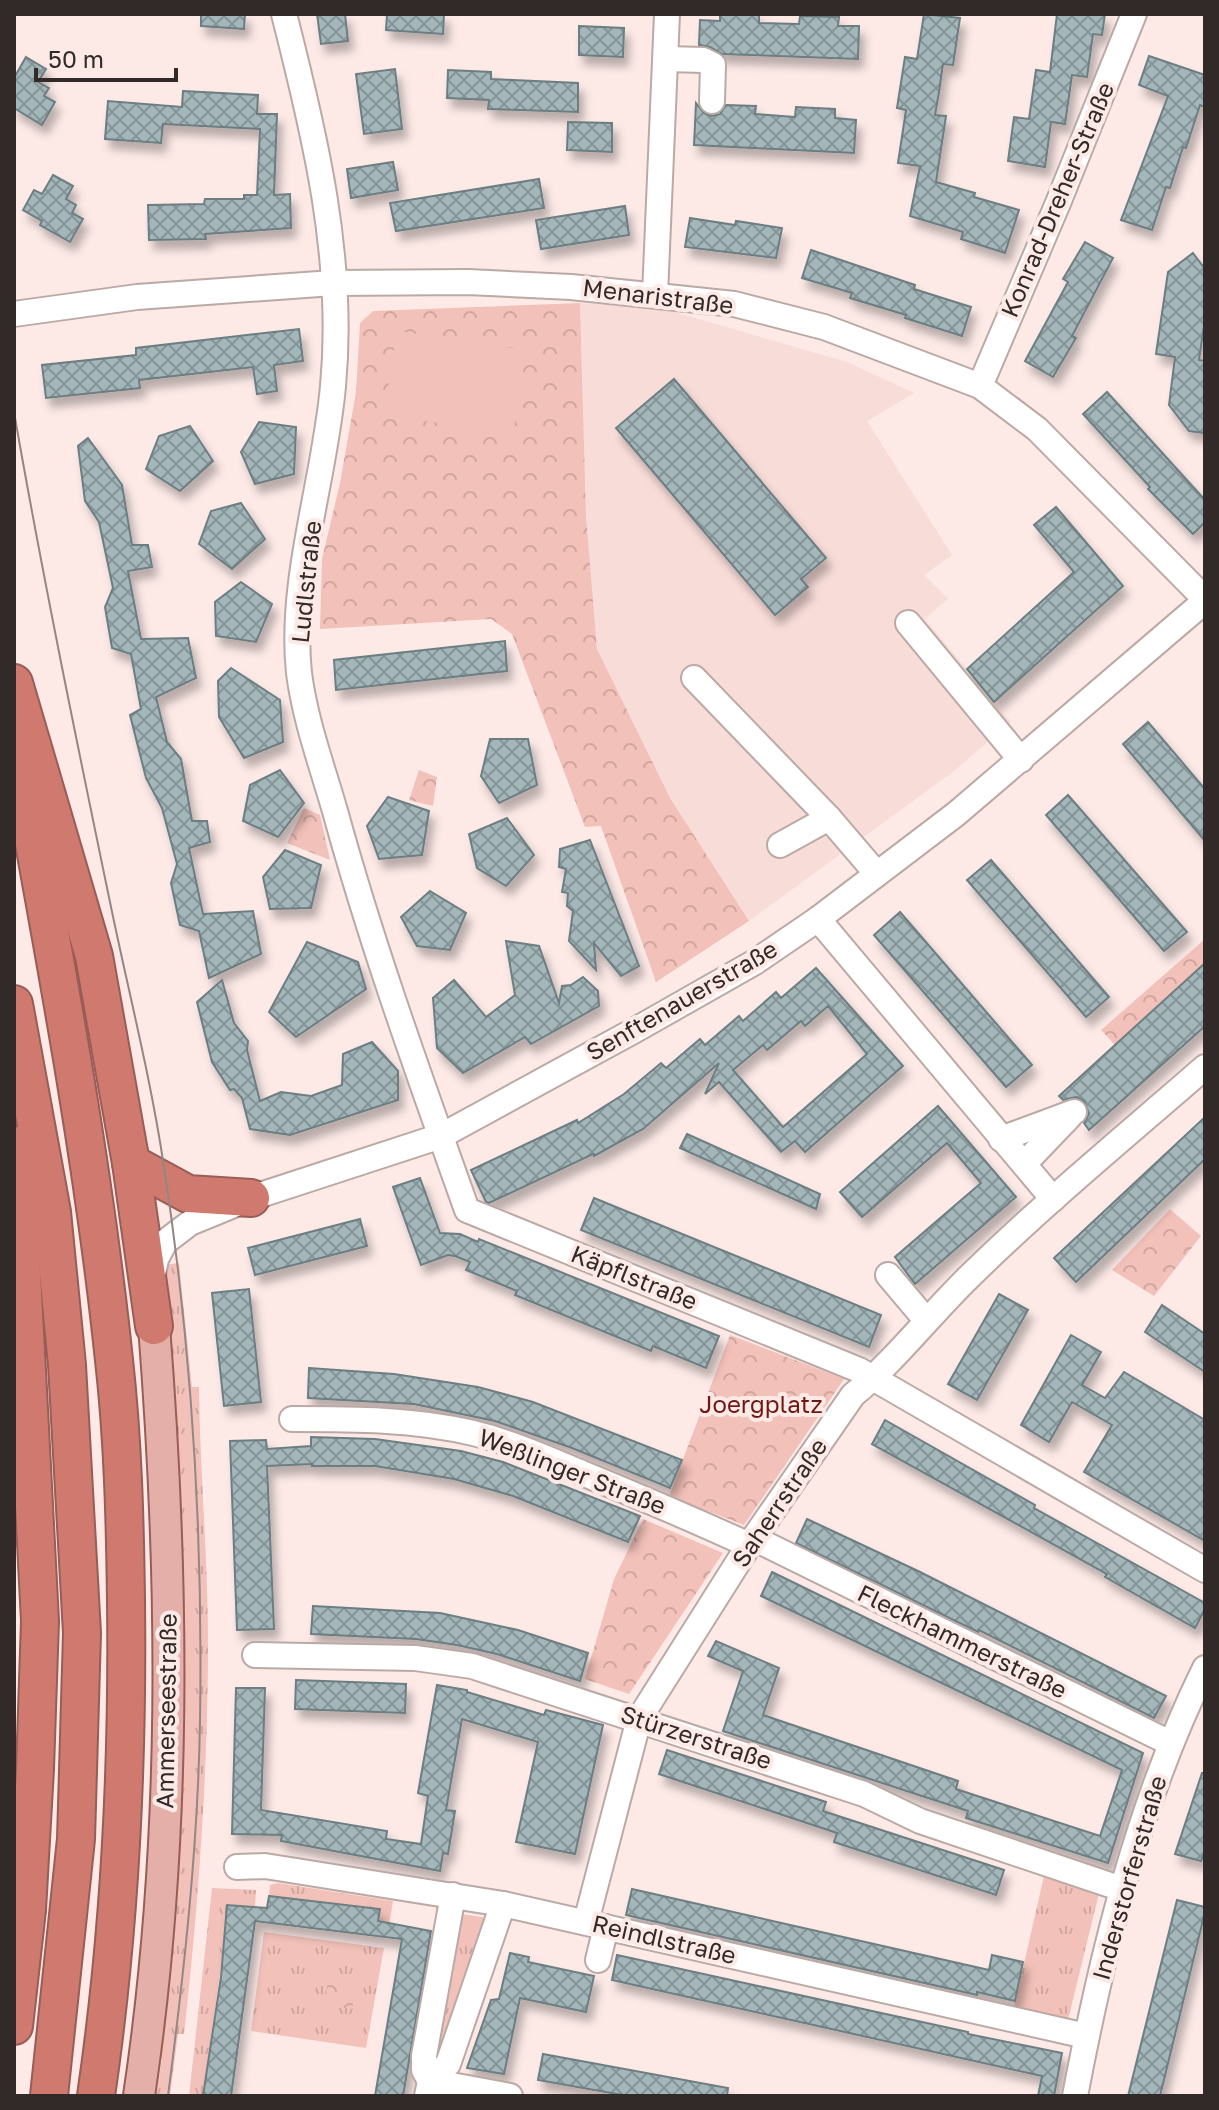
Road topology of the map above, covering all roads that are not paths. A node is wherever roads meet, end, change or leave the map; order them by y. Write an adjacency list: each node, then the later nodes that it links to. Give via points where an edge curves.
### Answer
1 (284, 14): 6 (street, Ludlstraße, via 316,148)
2 (667, 14): 4 (street)
3 (1134, 14): 9 (street, Konrad-Dreher-Straße)
4 (666, 59): 5 (street, via 713,65); 7 (street)
5 (712, 101)
6 (333, 283): 7 (street, Menaristraße, via 468,282); 8 (street, Menaristraße, via 137,297); 23 (street, Ludlstraße, via 338,316 333,388 300,598 299,672 350,867)
7 (655, 295): 9 (street, Menaristraße, via 734,304 824,327)
8 (14, 314)
9 (980, 386): 10 (street, Menaristraße, via 1037,429)
10 (1205, 600): 15 (street, Senftenauerstraße)
11 (908, 623): 15 (street)
12 (694, 678): 16 (street)
13 (14, 683): 25 (highway, via 94,956)
14 (14, 734): 50 (highway, via 93,1183 115,1364 125,1507 127,1704 118,1910)
15 (1021, 760): 18 (street, Senftenauerstraße)
16 (829, 818): 17 (street); 18 (street)
17 (780, 845)
18 (877, 874): 19 (street, Senftenauerstraße)
19 (818, 919): 23 (street, Senftenauerstraße, via 755,962); 24 (street)
20 (14, 1004): 22 (highway)
21 (1205, 1067): 28 (street, Saherrstraße)
22 (30, 1088): 46 (highway, via 20,1235 40,1621 29,1879); 49 (highway, via 52,1212 64,1334 82,1633 76,1839)
23 (441, 1136): 27 (street, Senftenauerstraße); 32 (street, Käpflstraße, via 467,1210)
24 (1001, 1139): 26 (street); 26 (street, via 1074,1112)
25 (131, 1163): 27 (highway, via 188,1194); 31 (highway)
26 (1024, 1164): 28 (street)
27 (251, 1198): 31 (street, Senftenauerstraße, via 190,1223 165,1242 152,1279)
28 (1053, 1199): 30 (street, Saherrstraße)
29 (888, 1275): 30 (street)
30 (926, 1320): 32 (street, Saherrstraße)
31 (154, 1326): 51 (main road, Ammerseestraße, via 169,1583 168,1758)
32 (874, 1378): 34 (street, Saherrstraße, via 853,1395); 35 (street, Käpflstraße)
33 (292, 1419): 34 (street, Weßlinger Straße, via 358,1419 476,1433)
34 (752, 1542): 38 (street, Saherrstraße); 39 (street, Fleckhammerstraße)
35 (1205, 1570)
36 (255, 1655): 38 (street, Stürzerstraße, via 415,1658 472,1666)
37 (1205, 1668): 39 (street, Inderstorferstraße)
38 (639, 1719): 41 (street, Stürzerstraße); 44 (street, Saherrstraße)
39 (1170, 1743): 41 (street, Inderstorferstraße)
40 (237, 1867): 42 (street, Reindlstraße, via 265,1866)
41 (1122, 1889): 47 (street, Inderstorferstraße)
42 (453, 1895): 43 (street, Reindlstraße); 48 (street, via 424,2056)
43 (503, 1904): 44 (street, Reindlstraße); 48 (street, via 448,2064)
44 (596, 1924): 45 (street, Saherrstraße); 47 (street, Reindlstraße)
45 (598, 1960)
46 (14, 2026)
47 (1086, 2036): 53 (street, Inderstorferstraße)
48 (429, 2089): 52 (street)
49 (49, 2096)
50 (96, 2096)
51 (139, 2096)
52 (510, 2096)
53 (1075, 2096)

